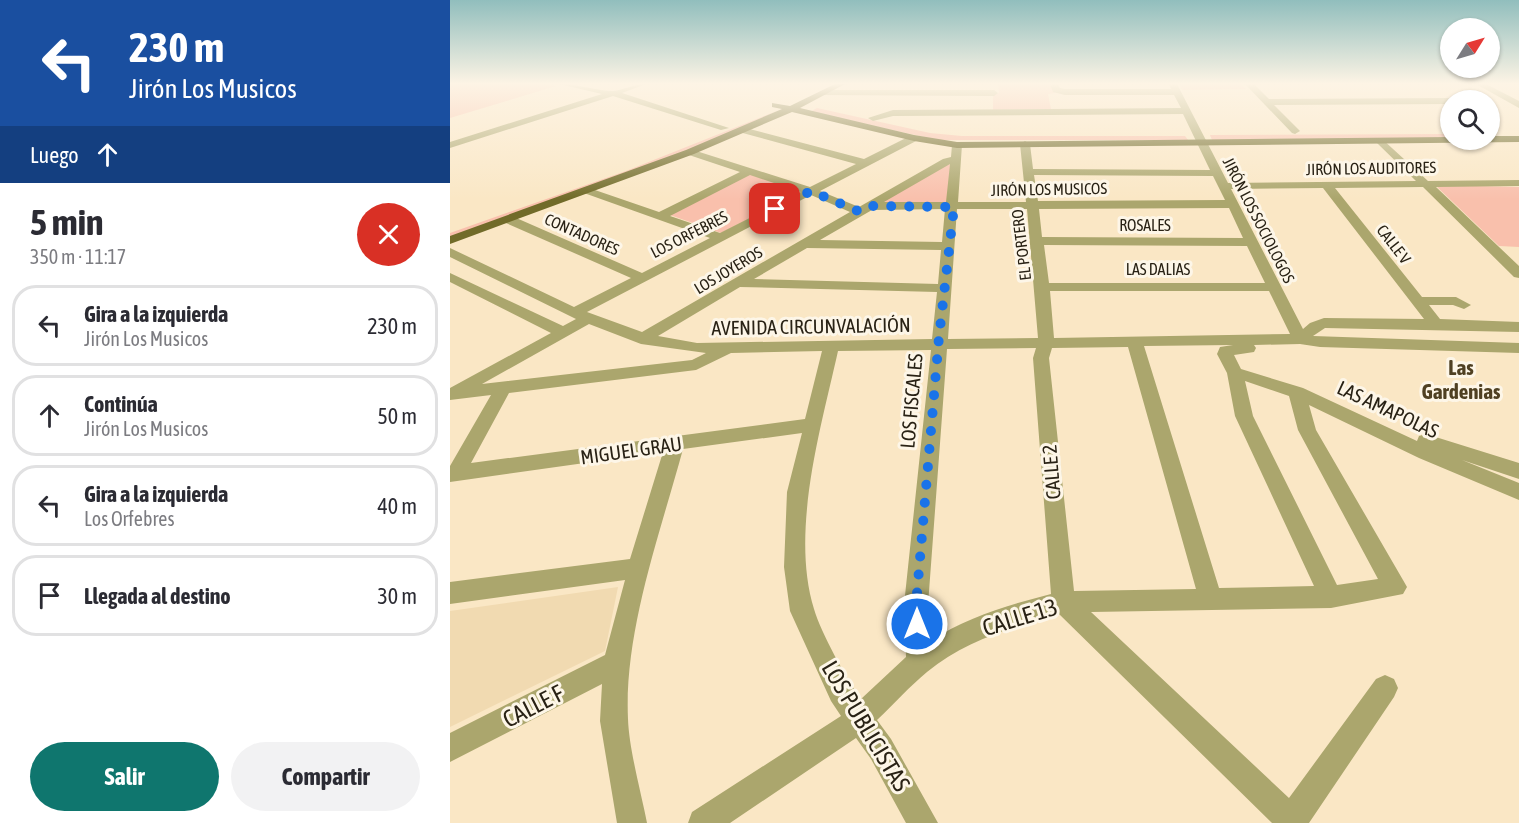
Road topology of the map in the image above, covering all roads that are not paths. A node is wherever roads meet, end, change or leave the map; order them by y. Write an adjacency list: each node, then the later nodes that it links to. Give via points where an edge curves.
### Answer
1 (520, 122): 22 (street)
2 (706, 122): 10 (street)
3 (736, 122): 10 (main road)
4 (756, 122): 11 (main road)
5 (857, 122): 18 (main road)
6 (894, 122): 9 (main road)
7 (1191, 122): 17 (street, JIRÓN LOS SOCIOLOGOS)
8 (1287, 122): 12 (street)
9 (906, 125)
10 (724, 128): 41 (main road)
11 (742, 130): 23 (main road); 25 (street)
12 (1295, 131): 13 (main road); 17 (main road)
13 (1440, 131)
14 (1500, 131): 15 (main road)
15 (1519, 131)
16 (1036, 133): 17 (main road)
17 (1198, 137): 20 (main road); 21 (main road); 28 (street, JIRÓN LOS SOCIOLOGOS)
18 (914, 138): 24 (main road); 25 (street, LOS ORFEBRES)
19 (1519, 139): 20 (main road)
20 (1380, 141): 30 (street)
21 (1025, 144): 24 (main road); 27 (street, EL PORTERO)
22 (450, 145)
23 (690, 152): 26 (street, JIRÓN LOS MUSICOS); 33 (main road)
24 (957, 152): 37 (street, LOS FISCALES); 38 (street, LOS JOYEROS)
25 (866, 163): 34 (street, LOS ORFEBRES)
26 (750, 171): 34 (street, JIRÓN LOS MUSICOS); 39 (street)
27 (1029, 172): 28 (street); 36 (street, EL PORTERO)
28 (1217, 173): 32 (street, JIRÓN LOS SOCIOLOGOS)
29 (1519, 183): 30 (street, JIRÓN LOS AUDITORES)
30 (1426, 184): 31 (street, JIRÓN LOS AUDITORES); 48 (street)
31 (1326, 185): 32 (street, JIRÓN LOS AUDITORES); 58 (street, CALLE V)
32 (1224, 186): 35 (street, JIRÓN LOS SOCIOLOGOS)
33 (588, 191): 39 (street); 40 (main road)
34 (811, 191): 38 (street, JIRÓN LOS MUSICOS); 42 (street, LOS ORFEBRES)
35 (1233, 204): 36 (street, JIRÓN LOS MUSICOS); 45 (street, JIRÓN LOS SOCIOLOGOS)
36 (1033, 205): 37 (street, JIRÓN LOS MUSICOS); 44 (street, EL PORTERO)
37 (954, 207): 38 (street, JIRÓN LOS MUSICOS); 47 (street, LOS FISCALES)
38 (862, 208): 46 (street, LOS JOYEROS)
39 (660, 216): 42 (street)
40 (510, 220): 43 (main road); 53 (street, CONTADORES)
41 (450, 228)
42 (720, 237): 53 (street, LOS ORFEBRES)
43 (450, 240)
44 (1038, 241): 45 (street, ROSALES); 55 (street, EL PORTERO)
45 (1251, 242): 56 (street, JIRÓN LOS SOCIOLOGOS)
46 (803, 244): 47 (street); 54 (street, LOS JOYEROS)
47 (949, 246): 57 (street, LOS FISCALES)
48 (1495, 250): 49 (street); 51 (street)
49 (1519, 251)
50 (450, 252): 59 (street, AVENIDA CIRCUNVALACIÓN)
51 (1519, 274)
52 (450, 277): 63 (street)
53 (642, 278): 59 (street, LOS ORFEBRES)
54 (738, 283): 57 (street); 64 (street, LOS JOYEROS)
55 (1042, 287): 56 (street, LAS DALIAS); 68 (street, EL PORTERO)
56 (1274, 287): 65 (street, JIRÓN LOS SOCIOLOGOS)
57 (944, 288): 69 (street, LOS FISCALES)
58 (1418, 301): 60 (street, CALLE V); 61 (street, via 1456,301)
59 (582, 315): 63 (street, LOS ORFEBRES); 64 (street, AVENIDA CIRCUNVALACIÓN)
60 (1436, 324): 61 (street); 65 (street, via 1324,323)
61 (1493, 326): 62 (street)
62 (1519, 327)
63 (562, 332): 76 (street, LOS ORFEBRES)
64 (641, 339): 72 (street, AVENIDA CIRCUNVALACIÓN, via 665,345)
65 (1300, 339): 66 (street, AVENIDA CIRCUNVALACIÓN); 71 (street, AVENIDA CIRCUNVALACIÓN)
66 (1260, 340): 67 (street, AVENIDA CIRCUNVALACIÓN); 73 (street, via 1255,346 1226,351)
67 (1134, 341): 68 (street, AVENIDA CIRCUNVALACIÓN); 86 (street)
68 (1046, 343): 69 (street, AVENIDA CIRCUNVALACIÓN); 87 (street, CALLE 2, via 1041,358)
69 (938, 345): 70 (street, AVENIDA CIRCUNVALACIÓN); 88 (street, LOS FISCALES, via 916,605)
70 (831, 347): 72 (street, AVENIDA CIRCUNVALACIÓN); 77 (street, LOS PUBLICISTAS)
71 (1519, 348)
72 (727, 349): 74 (street, via 696,364)
73 (1235, 373): 75 (street, LAS AMAPOLAS); 85 (street, via 1244,416)
74 (504, 387): 76 (street); 81 (street)
75 (1297, 392): 78 (street, LAS AMAPOLAS); 85 (street, CALLE 13, via 1307,430 1395,585)
76 (451, 393)
77 (811, 425): 79 (street, MIGUEL GRAU); 91 (street, LOS PUBLICISTAS, via 797,492 795,567 802,611 840,692)
78 (1375, 429): 80 (street, via 1400,433); 82 (street, LAS AMAPOLAS)
79 (675, 444): 81 (street, MIGUEL GRAU); 83 (street)
80 (1519, 471)
81 (453, 473)
82 (1519, 492)
83 (639, 568): 84 (street); 89 (street)
84 (450, 593)
85 (1331, 597): 86 (street, CALLE 13)
86 (1211, 599): 87 (street, CALLE 13)
87 (1063, 602): 88 (street, CALLE 13, via 1002,618 960,636); 93 (street)
88 (919, 662): 91 (street, CALLE 13)
89 (616, 663): 92 (street, CALLE F); 94 (street, via 614,721)
90 (1385, 688): 93 (street)
91 (859, 719): 95 (street, CALLE 13); 96 (street, LOS PUBLICISTAS)
92 (450, 748)
93 (1293, 821)
94 (632, 823)
95 (703, 823)
96 (923, 823)

